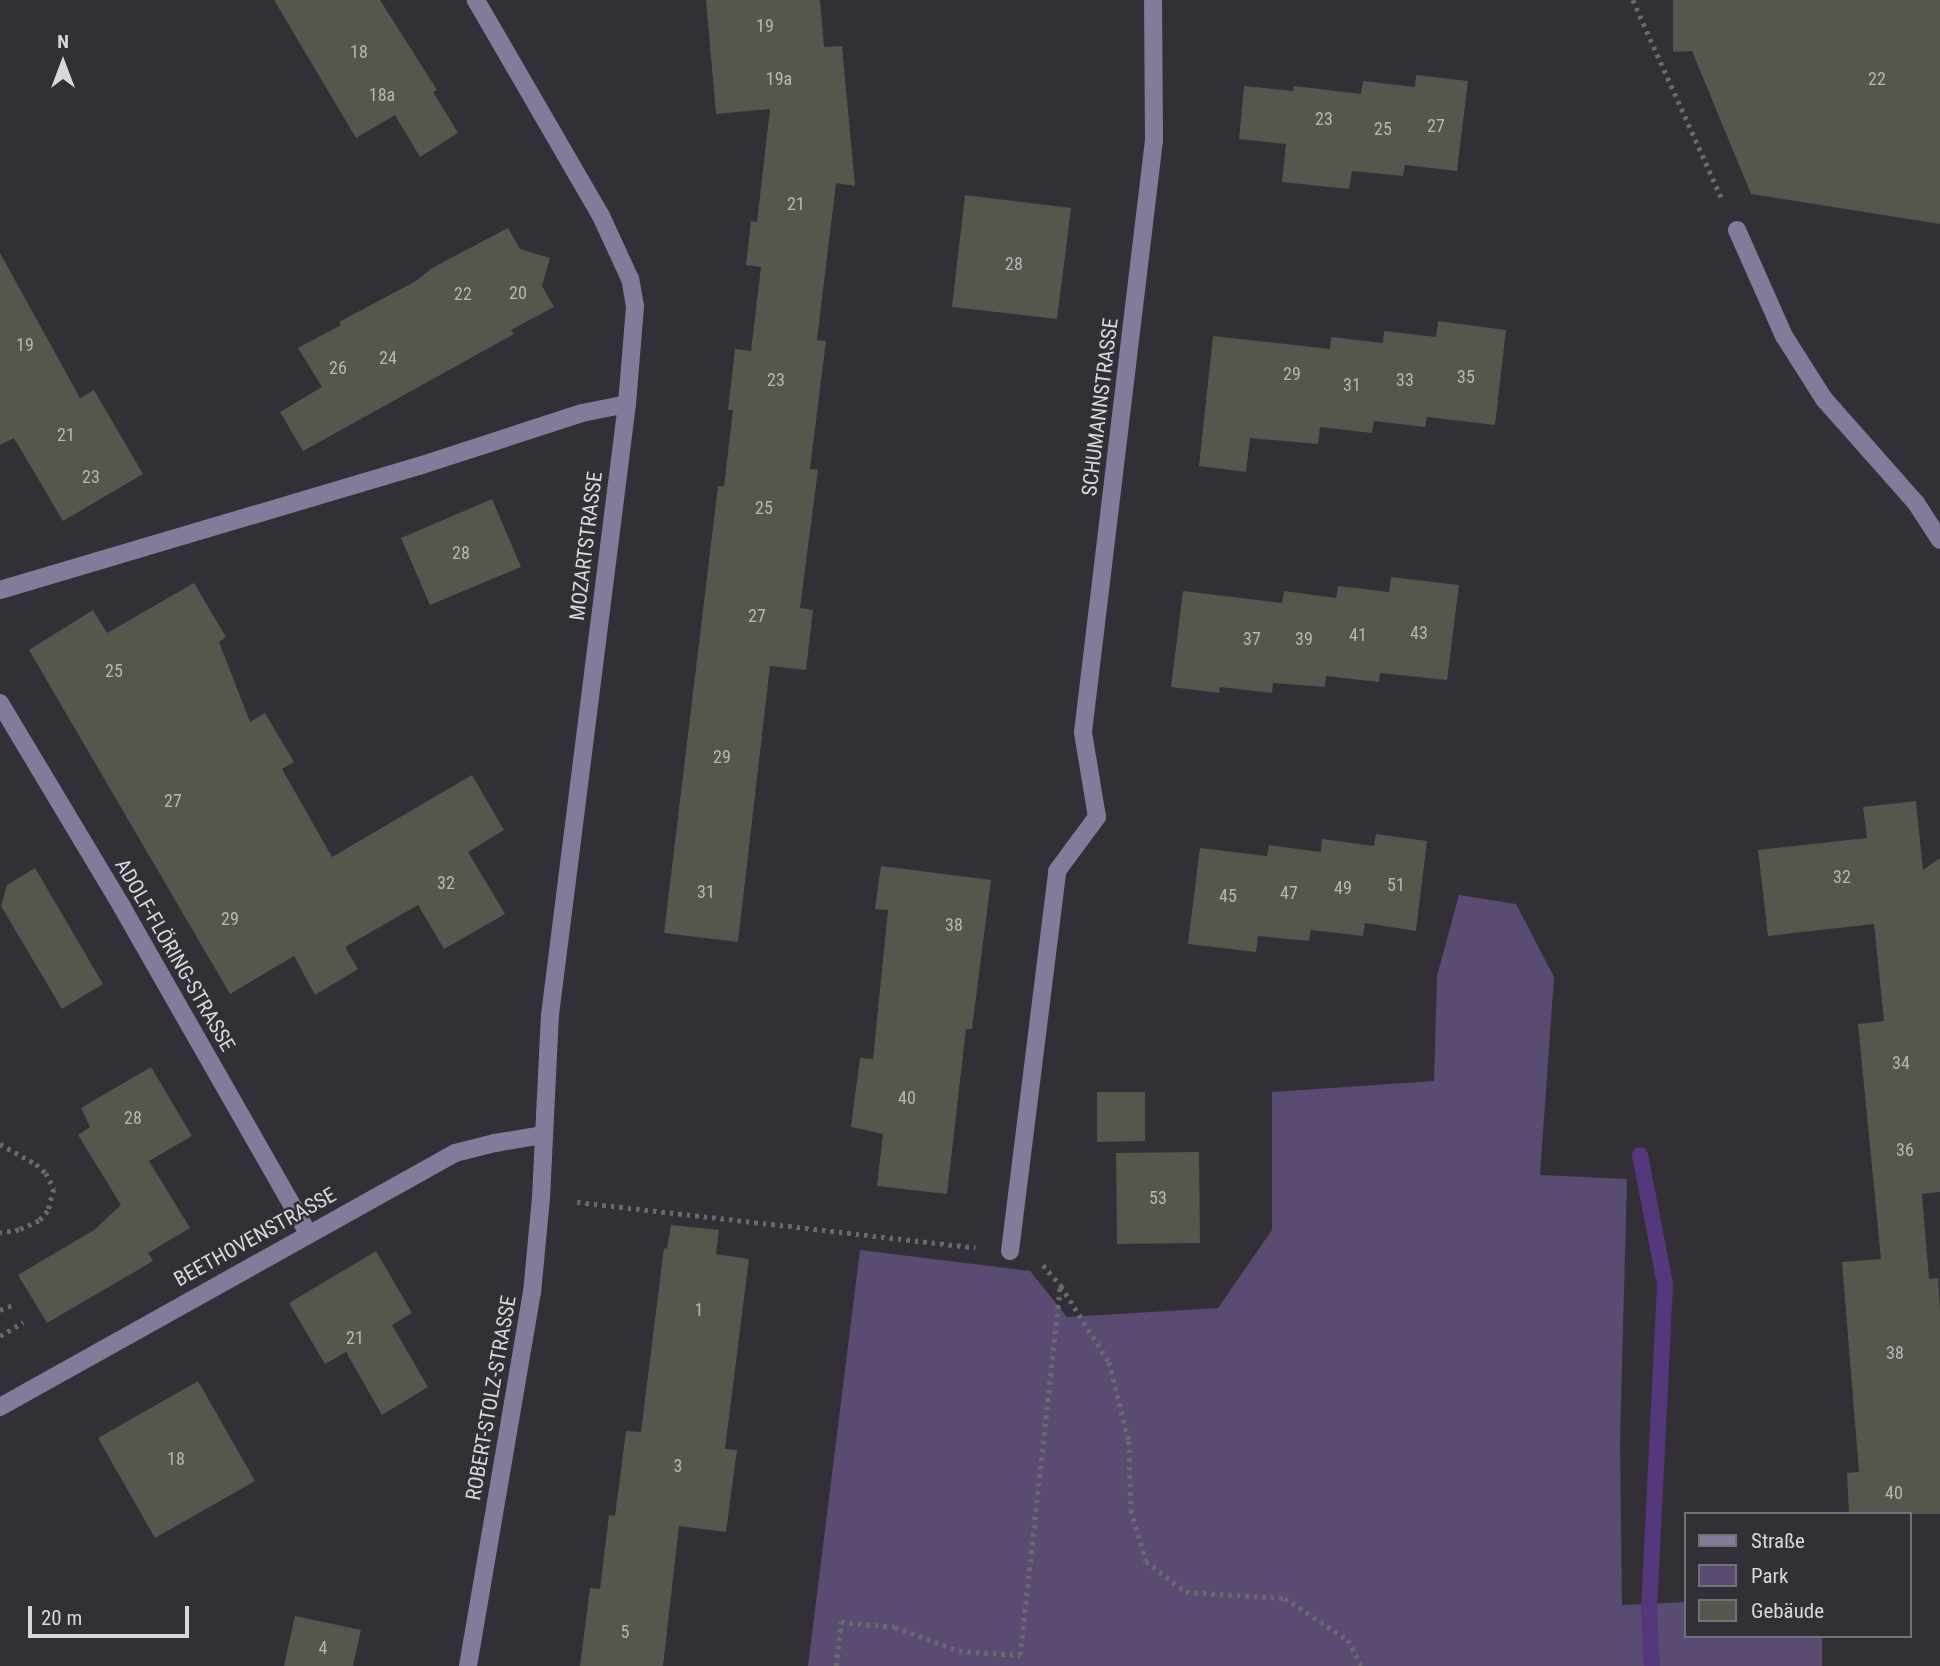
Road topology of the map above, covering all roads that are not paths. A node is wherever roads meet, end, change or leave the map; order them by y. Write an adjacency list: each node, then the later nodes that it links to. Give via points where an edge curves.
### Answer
1 (476, 0): 4 (street, MOZARTSTRASSE, via 601,216 630,279 635,306)
2 (1153, 0): 10 (street, SCHUMANNSTRASSE, via 1154,140 1083,732 1097,817 1057,871)
3 (1737, 230): 5 (street, via 1784,335 1825,399 1916,503)
4 (627, 404): 6 (street, via 582,413); 8 (street, MOZARTSTRASSE, via 550,1015)
5 (1940, 540)
6 (0, 590)
7 (0, 703): 9 (street, ADOLF-FLÖRING-STRASSE)
8 (543, 1135): 9 (street, BEETHOVENSTRASSE, via 455,1153); 12 (street, ROBERT-STOLZ-STRASSE, via 532,1293)
9 (308, 1233): 11 (street, BEETHOVENSTRASSE)
10 (1010, 1251)
11 (0, 1407)
12 (468, 1666)

